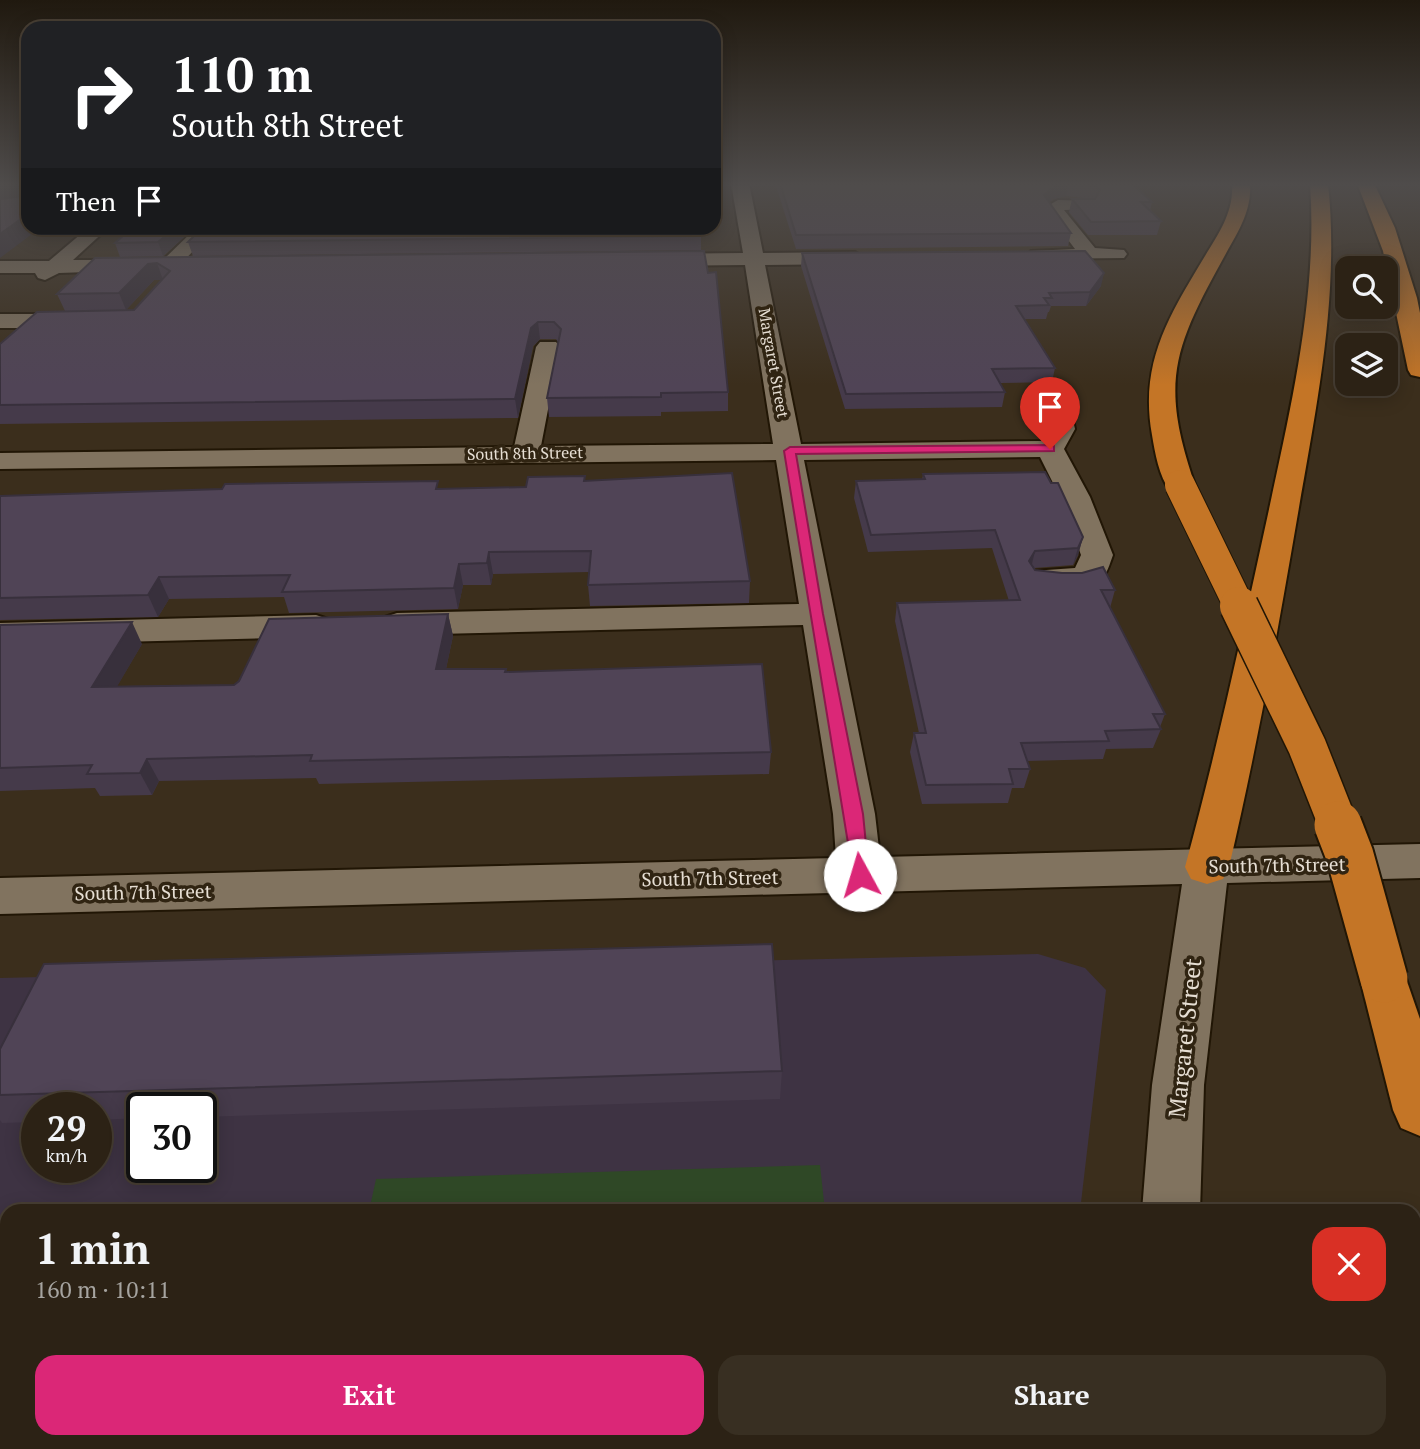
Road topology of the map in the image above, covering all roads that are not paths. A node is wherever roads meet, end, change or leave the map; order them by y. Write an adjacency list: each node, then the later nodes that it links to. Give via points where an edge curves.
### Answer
1 (72, 251): 17 (street)
2 (183, 251): 14 (street)
3 (753, 251): 12 (street, Margaret Street)
4 (1087, 251): 9 (street)
5 (1218, 251): 35 (highway, bridge, via 1180,316 1159,380 1159,414 1167,451 1307,746 1350,856)
6 (1322, 251): 32 (highway, via 1309,378 1237,750)
7 (1394, 251): 22 (highway)
8 (1117, 254): 9 (street)
9 (1090, 255): 10 (street)
10 (1023, 256)
11 (875, 257): 12 (street)
12 (755, 259): 13 (street); 25 (street, Margaret Street)
13 (627, 260)
14 (169, 265): 15 (street); 17 (street)
15 (197, 265)
16 (0, 267): 17 (street)
17 (53, 267): 18 (street)
18 (32, 284)
19 (4, 312): 20 (street)
20 (103, 320)
21 (548, 347): 26 (street)
22 (1420, 370)
23 (1056, 395): 24 (street, via 1062,429)
24 (1050, 449): 25 (street, South 8th Street); 28 (street, via 1097,555 1090,573 1081,578)
25 (790, 451): 26 (street, South 8th Street); 29 (street, Margaret Street)
26 (526, 453): 27 (street, South 8th Street)
27 (0, 461)
28 (1043, 578)
29 (816, 614): 30 (street); 33 (street, Margaret Street, via 854,814)
30 (0, 634)
31 (1420, 861): 32 (street, South 7th Street)
32 (1207, 867): 33 (street, South 7th Street); 36 (street, Margaret Street, via 1178,1085)
33 (860, 875): 34 (street, South 7th Street)
34 (0, 896)
35 (1420, 1110)
36 (1171, 1204)

